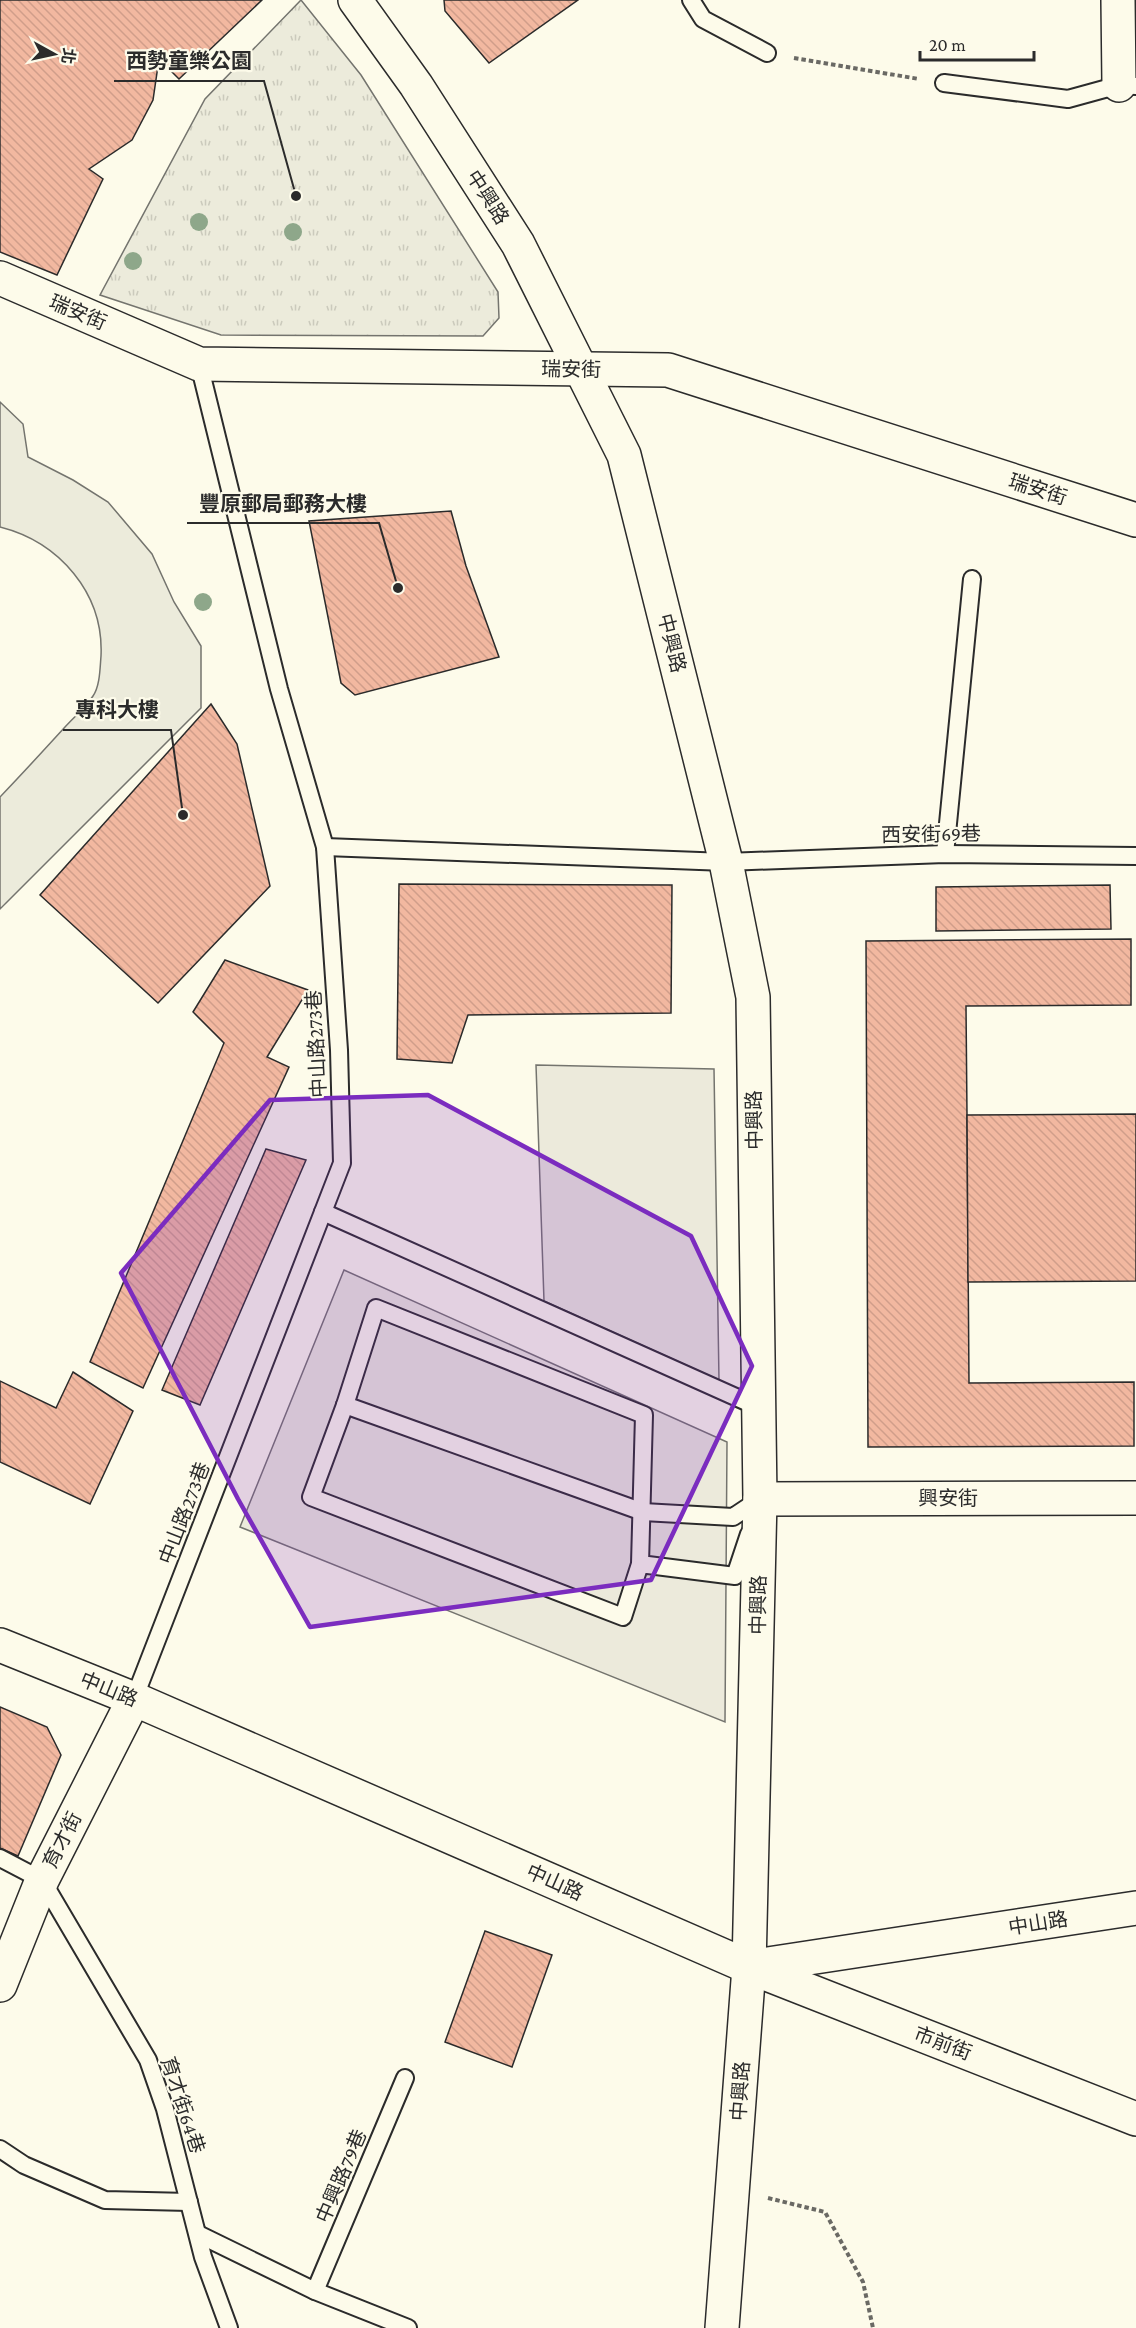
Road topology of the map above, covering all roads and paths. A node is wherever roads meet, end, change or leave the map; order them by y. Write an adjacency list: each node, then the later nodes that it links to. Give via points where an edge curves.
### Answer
1 (691, 0): 4 (lane, via 703,19)
2 (1118, 0): 6 (street)
3 (364, 3): 9 (street, 中興路, via 518,243)
4 (767, 53): 5 (path)
5 (944, 83): 6 (lane, via 1068,99)
6 (1128, 85)
7 (0, 278): 8 (street, 瑞安街)
8 (199, 364): 9 (street, 瑞安街); 12 (lane, 中山路273巷, via 279,689)
9 (582, 369): 10 (street, 瑞安街, via 668,370); 15 (street, 中興路, via 624,455)
10 (1136, 520)
11 (972, 579): 13 (lane)
12 (325, 847): 15 (lane, 西安街69巷); 16 (lane, 中山路273巷, via 339,1050 342,1163)
13 (945, 854): 14 (lane, 西安街69巷); 15 (lane, 西安街69巷)
14 (1136, 856)
15 (726, 862): 18 (street, 中興路, via 753,997)
16 (323, 1212): 18 (lane); 24 (lane, 中山路273巷)
17 (345, 1405): 21 (lane); 21 (lane, via 376,1308 644,1415); 22 (lane, via 311,1497 623,1617)
18 (758, 1407): 19 (street, 中興路)
19 (760, 1498): 20 (street, 興安街); 21 (lane, via 733,1517); 22 (lane, via 735,1576); 28 (street, 中興路)
20 (1136, 1498)
21 (643, 1512): 22 (lane)
22 (640, 1564)
23 (0, 1645): 24 (street, 中山路)
24 (134, 1699): 26 (street, 育才街); 28 (street, 中山路)
25 (0, 1858): 26 (lane)
26 (42, 1880): 29 (street, 育才街); 34 (lane, 育才街64巷, via 148,2060)
27 (1136, 1908): 28 (street, 中山路)
28 (749, 1968): 31 (street, 市前街); 33 (street, 中興路)
29 (0, 1985)
30 (405, 2078): 36 (lane, 中興路79巷)
31 (1136, 2119)
32 (0, 2149): 34 (lane, via 24,2165 105,2200)
33 (733, 2189): 39 (street, 中興路); 40 (path, via 825,2212 863,2282)
34 (189, 2202): 35 (lane, 育才街64巷)
35 (198, 2234): 36 (lane); 37 (lane, 育才街64巷)
36 (315, 2291): 38 (lane)
37 (229, 2328)
38 (408, 2328)
39 (722, 2328)
40 (873, 2328)

